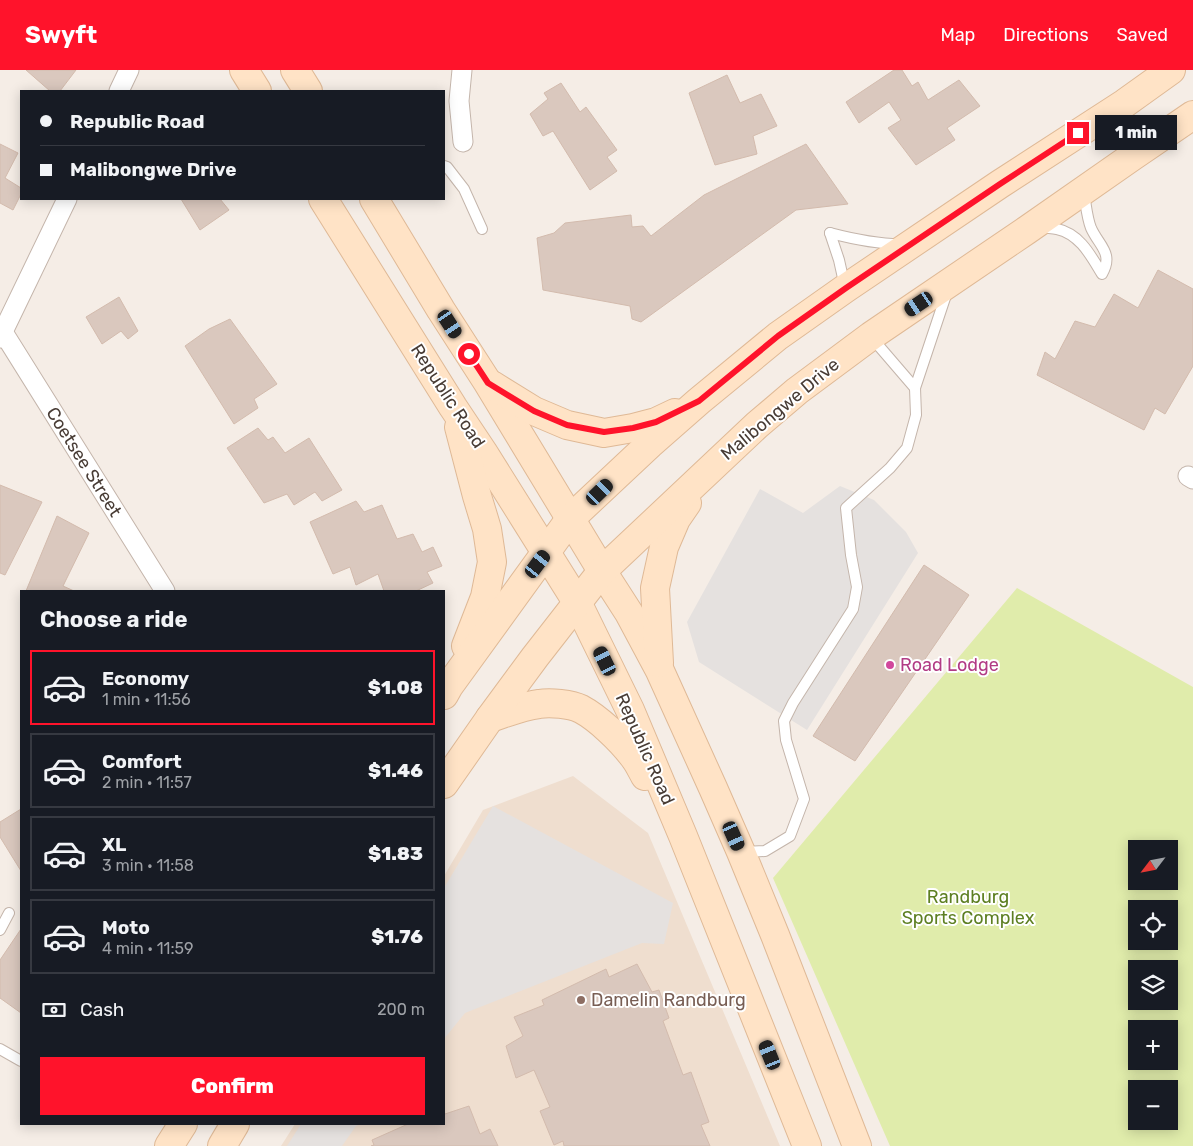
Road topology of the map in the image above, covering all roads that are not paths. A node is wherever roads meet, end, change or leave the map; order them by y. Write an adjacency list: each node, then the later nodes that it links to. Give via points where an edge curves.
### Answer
1 (129, 70): 6 (street)
2 (244, 70): 7 (main road)
3 (295, 70): 8 (main road)
4 (462, 70): 10 (street, via 458,101)
5 (1171, 70): 18 (main road)
6 (119, 90)
7 (256, 90)
8 (307, 90)
9 (1193, 115): 12 (main road, Malibongwe Drive)
10 (463, 142)
11 (445, 166): 17 (lane, via 464,188)
12 (1084, 191): 16 (main road, Malibongwe Drive); 16 (lane, via 1091,228 1106,256 1102,274 1086,249 1067,232)
13 (67, 200): 21 (street)
14 (324, 200): 26 (main road, Republic Road)
15 (386, 212): 23 (main road, via 441,310)
16 (1033, 226): 19 (main road, Malibongwe Drive)
17 (482, 229)
18 (911, 244): 20 (main road); 20 (lane, via 866,242 830,233)
19 (951, 282): 22 (main road, Malibongwe Drive); 24 (lane)
20 (846, 288): 25 (main road, via 778,336)
21 (2, 335): 31 (street, Coetsee Street)
22 (871, 336): 24 (lane); 27 (main road, Malibongwe Drive, via 797,391)
23 (488, 383): 25 (main road, via 542,415 567,425 604,432 656,422); 28 (main road)
24 (915, 388): 38 (lane, via 916,415 907,448 846,508 857,587 853,609 784,721 786,740 804,799 790,836 766,851)
25 (699, 401): 28 (main road)
26 (453, 407): 29 (main road, Republic Road); 34 (main road, via 487,529 492,562 485,597)
27 (711, 468): 30 (main road, Malibongwe Drive); 33 (main road, via 676,519 664,547 655,588)
28 (570, 519): 29 (main road); 30 (main road)
29 (546, 553): 32 (main road, Republic Road); 34 (main road)
30 (602, 571): 32 (main road, Malibongwe Drive); 33 (main road)
31 (164, 590)
32 (577, 602): 35 (main road, Malibongwe Drive); 37 (main road, Republic Road, via 630,710)
33 (660, 672): 38 (main road)
34 (446, 691)
35 (490, 718): 36 (main road, Malibongwe Drive); 37 (main road, via 540,704 579,708 596,719 633,756)
36 (445, 783)
37 (683, 836): 47 (main road, Republic Road)
38 (741, 852): 48 (main road)
39 (9, 912): 40 (lane)
40 (0, 930)
41 (0, 1049): 42 (lane)
42 (20, 1060)
43 (182, 1125): 45 (main road)
44 (234, 1125): 46 (main road)
45 (169, 1146)
46 (222, 1146)
47 (807, 1146)
48 (857, 1146)

